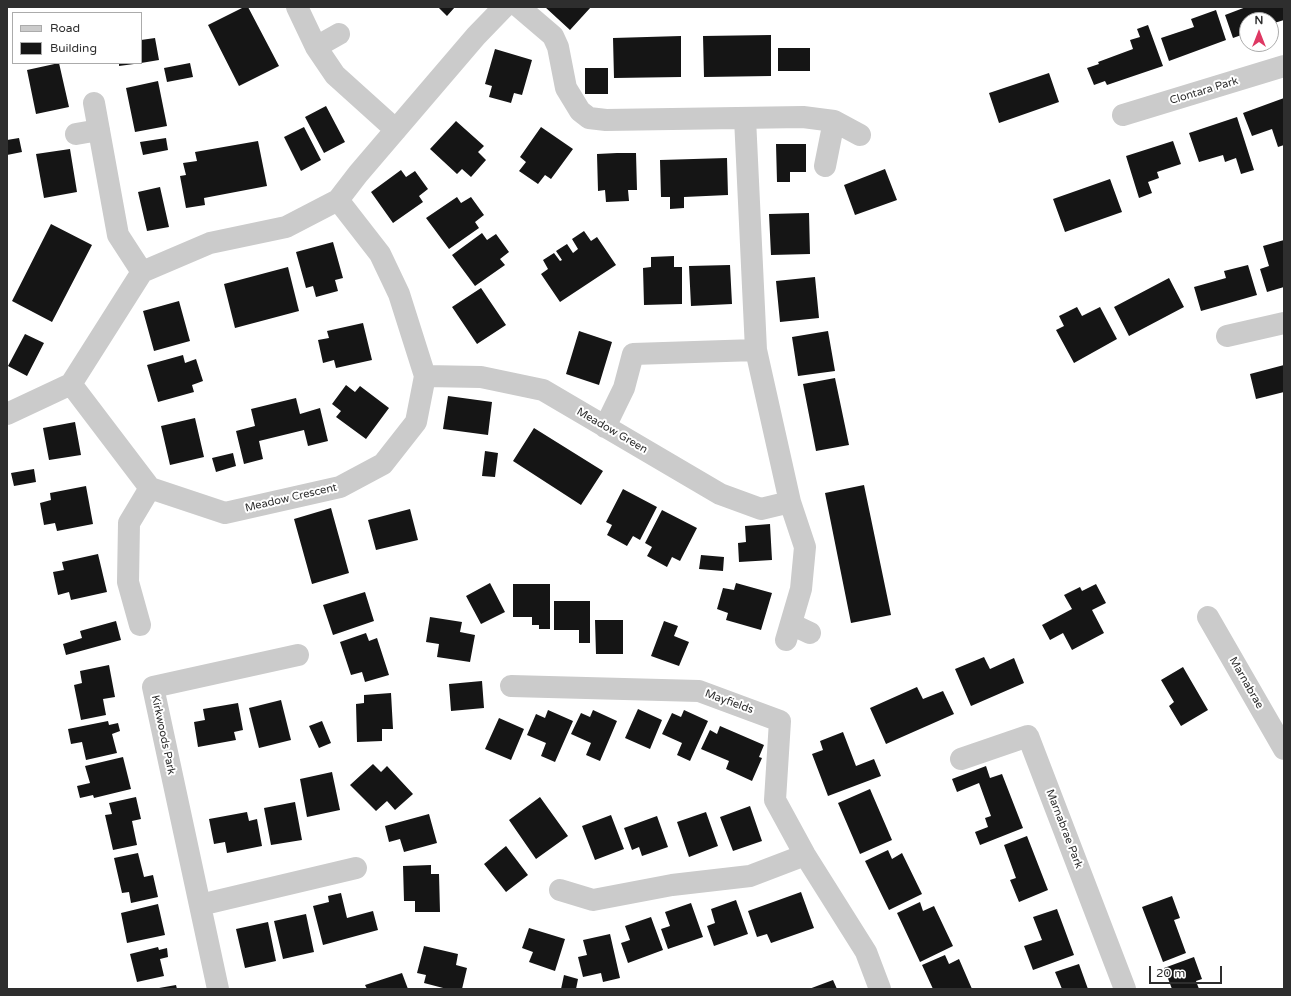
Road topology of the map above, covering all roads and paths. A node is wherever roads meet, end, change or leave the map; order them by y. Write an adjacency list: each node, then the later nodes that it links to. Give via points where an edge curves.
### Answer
1 (297, 7): 5 (street)
2 (504, 7): 12 (street)
3 (519, 7): 9 (street, via 553,36 558,47 566,88 580,111 589,118)
4 (339, 34): 5 (street)
5 (316, 47): 12 (street, via 335,74)
6 (1284, 66): 8 (street, Clontara Park)
7 (94, 103): 11 (street)
8 (1123, 116)
9 (745, 118): 10 (street); 20 (street)
10 (834, 121): 14 (street); 15 (street)
11 (99, 130): 13 (street); 17 (street, via 118,235)
12 (396, 130): 16 (street)
13 (76, 134)
14 (860, 134)
15 (825, 166)
16 (338, 200): 17 (street, via 286,226 210,243); 21 (street, Meadow Crescent, via 380,254 399,294)
17 (142, 272): 22 (street)
18 (1284, 324): 19 (street)
19 (1227, 336)
20 (756, 350): 24 (street, via 633,354 624,388); 26 (street)
21 (425, 376): 24 (street, Meadow Green, via 481,377 543,390); 25 (street, Meadow Crescent, via 416,422 383,464 340,487 225,513)
22 (71, 384): 23 (street); 25 (street)
23 (7, 414)
24 (605, 427): 26 (street, Meadow Green, via 720,494 761,509)
25 (150, 488): 28 (street, via 129,523 128,582)
26 (790, 502): 29 (street, via 805,547 801,589 788,632)
27 (1208, 617): 32 (street, Marnabrae)
28 (140, 625)
29 (810, 633)
30 (298, 655): 37 (street, Kirkwoods Park, via 153,687)
31 (511, 686): 34 (street, Mayfields, via 699,691 780,720 775,800)
32 (1284, 749)
33 (961, 759): 40 (street, Marnabrae Park, via 1028,736)
34 (805, 855): 36 (street, via 750,876 672,885 593,900); 39 (street, Mayfields, via 866,952)
35 (356, 868): 37 (street)
36 (560, 890)
37 (200, 904): 38 (street, Kirkwoods Park)
38 (218, 989)
39 (880, 989)
40 (1125, 989)

